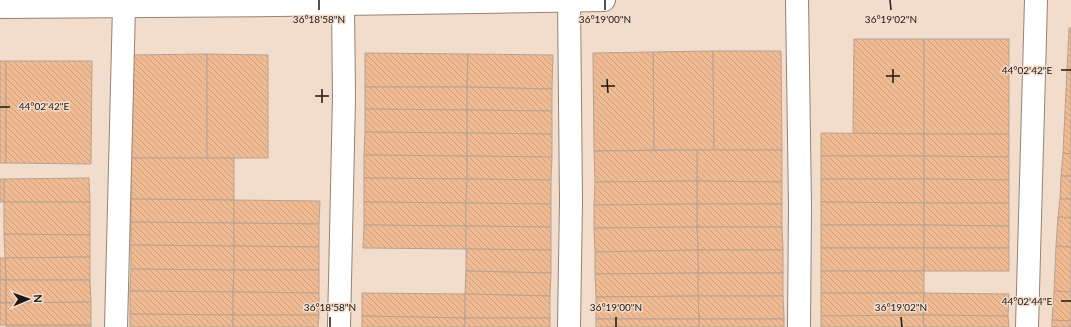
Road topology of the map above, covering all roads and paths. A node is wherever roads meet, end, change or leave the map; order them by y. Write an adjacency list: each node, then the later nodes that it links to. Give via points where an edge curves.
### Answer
1 (535, 0): 5 (street); 8 (street)
2 (604, 0): 5 (street)
3 (797, 0): 14 (street)
4 (1036, 0): 15 (street)
5 (569, 1): 13 (street)
6 (21, 3): 9 (street); 10 (street)
7 (276, 3): 8 (street); 9 (street)
8 (343, 4): 12 (street, via 344,97)
9 (124, 6): 11 (street)
10 (0, 7)
11 (116, 327)
12 (339, 327)
13 (569, 327)
14 (799, 327)
15 (1027, 327)

